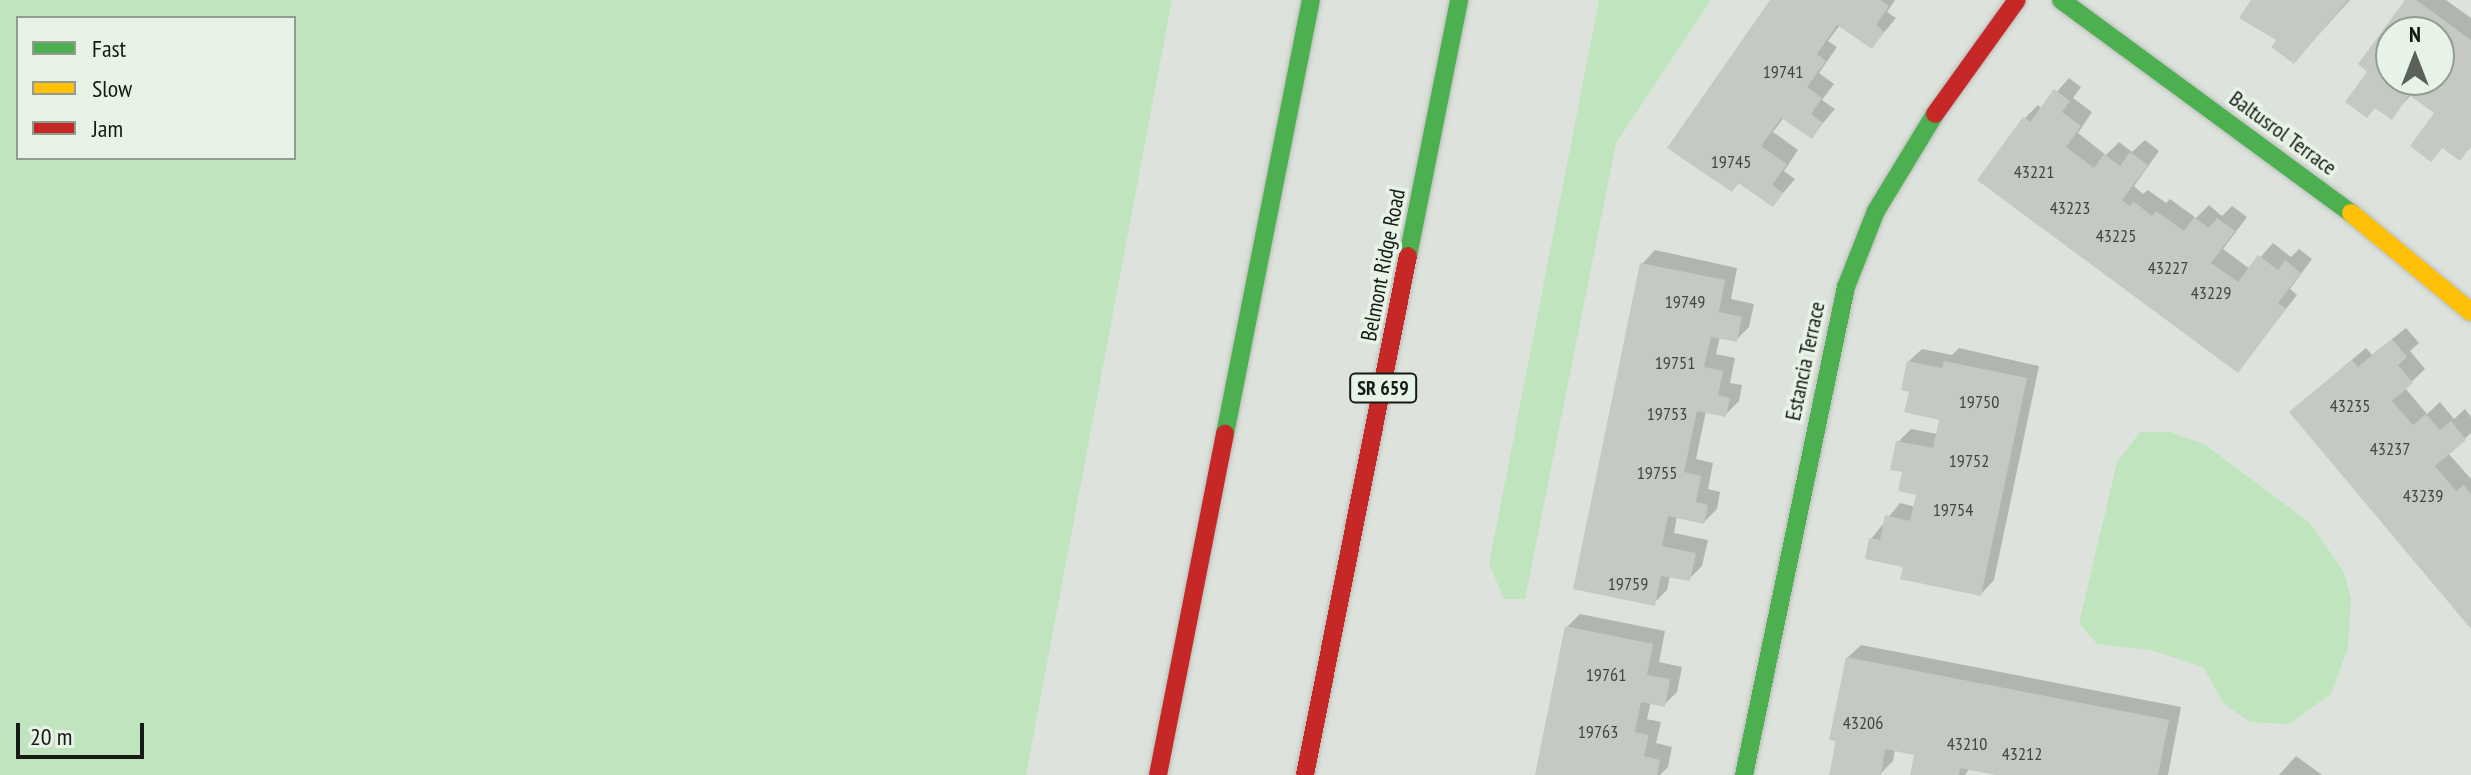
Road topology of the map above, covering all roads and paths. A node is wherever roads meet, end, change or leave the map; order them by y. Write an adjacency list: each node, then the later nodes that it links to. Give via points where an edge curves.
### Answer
1 (1311, 0): 6 (main road)
2 (1459, 0): 7 (main road, Belmont Ridge Road / SR 659)
3 (2017, 0): 8 (main road, Estancia Terrace, via 1910,148 1876,211 1846,287)
4 (2061, 0): 5 (main road, Baltusrol Terrace, via 2403,251)
5 (2471, 312)
6 (1158, 775)
7 (1305, 775)
8 (1744, 775)

